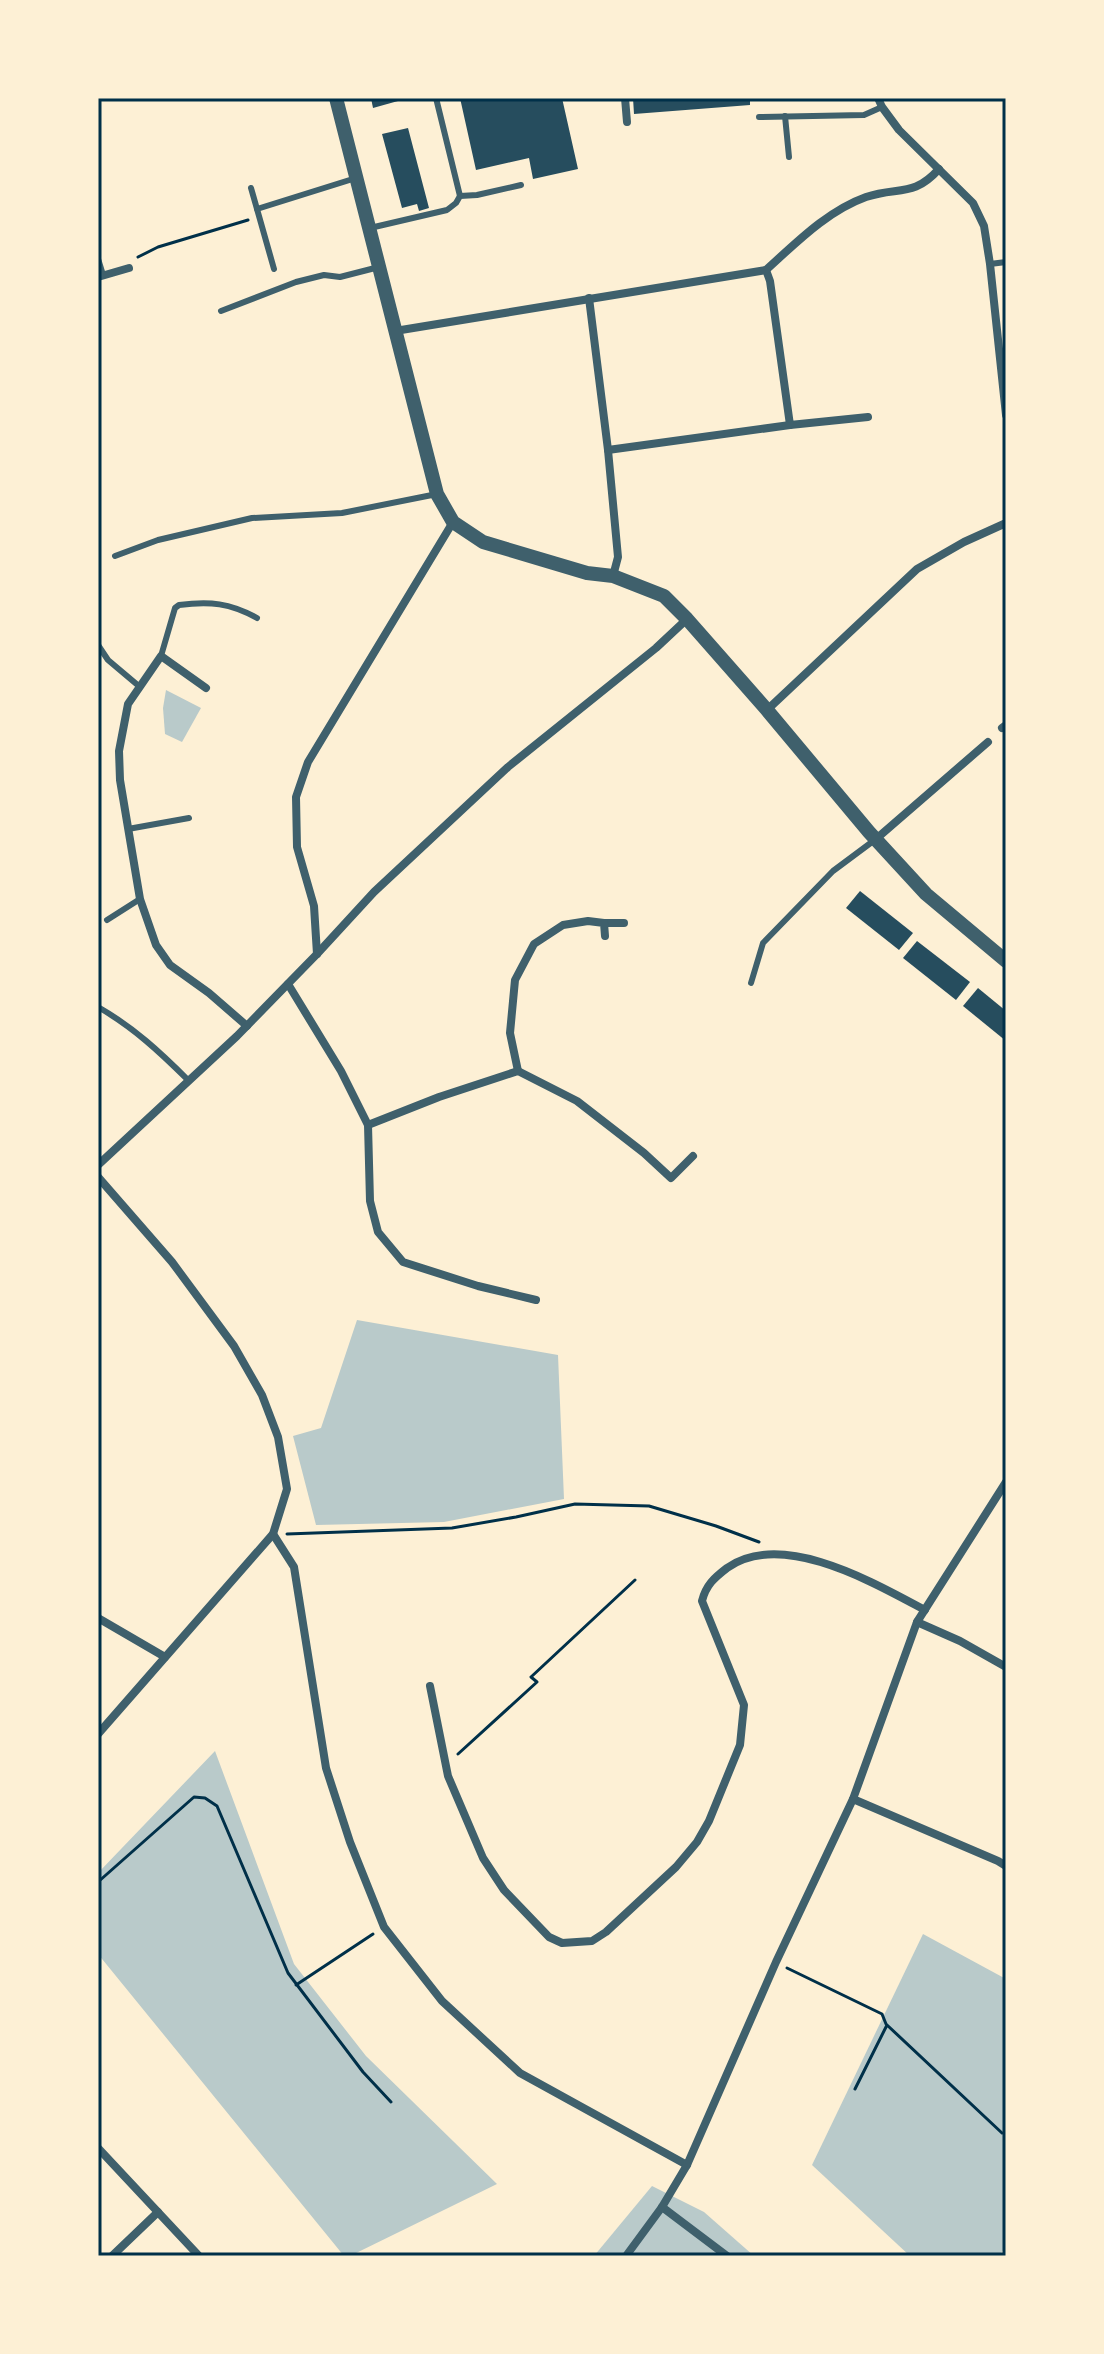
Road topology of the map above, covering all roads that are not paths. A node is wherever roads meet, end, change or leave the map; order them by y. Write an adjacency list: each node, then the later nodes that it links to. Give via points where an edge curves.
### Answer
1 (336, 98): 10 (street)
2 (436, 98): 13 (lane)
3 (625, 98): 7 (street)
4 (880, 103): 5 (lane, via 864,115); 9 (street)
5 (785, 116): 6 (lane); 8 (lane)
6 (759, 117)
7 (627, 122)
8 (789, 157)
9 (939, 169): 18 (street, via 973,203 984,226); 22 (street, via 911,189 867,197 835,213)
10 (356, 178): 14 (lane); 15 (street)
11 (521, 185): 13 (lane)
12 (251, 188): 14 (lane)
13 (460, 196): 15 (lane, via 447,210)
14 (258, 213): 21 (lane)
15 (370, 228): 19 (street)
16 (98, 259): 23 (lane)
17 (1006, 262): 18 (lane)
18 (990, 264): 27 (street)
19 (379, 267): 25 (lane, via 296,282); 26 (street)
20 (129, 268): 23 (street)
21 (274, 269)
22 (766, 270): 24 (street); 29 (street)
23 (101, 276)
24 (589, 298): 26 (street); 30 (street)
25 (221, 311)
26 (395, 331): 31 (street)
27 (1006, 415)
28 (868, 417): 29 (street)
29 (790, 425): 30 (street)
30 (608, 450): 35 (street, via 618,557)
31 (437, 494): 32 (street); 34 (lane, via 342,513 252,518)
32 (453, 522): 35 (street, via 483,542); 52 (street, via 308,762 296,797 297,847 314,906)
33 (1006, 523): 42 (street, via 917,569)
34 (115, 556)
35 (613, 576): 37 (street, via 664,596)
36 (257, 618): 39 (lane, via 224,603 179,605)
37 (687, 619): 42 (street); 52 (street, via 508,767 374,892)
38 (98, 645): 40 (lane)
39 (161, 656): 40 (street); 41 (street)
40 (140, 687): 45 (street, via 128,704 119,751)
41 (206, 688)
42 (767, 710): 46 (street)
43 (988, 742): 46 (street)
44 (189, 818): 45 (lane)
45 (128, 829): 47 (street)
46 (876, 839): 53 (street, via 926,894); 54 (lane, via 833,871 763,943)
47 (140, 899): 48 (lane); 57 (street, via 156,945 170,965)
48 (107, 920)
49 (604, 923): 50 (street); 51 (street); 58 (street, via 563,925 534,944 515,980 510,1033)
50 (624, 923)
51 (605, 936)
52 (317, 954): 55 (street)
53 (1006, 961)
54 (751, 983)
55 (288, 984): 57 (street); 60 (street)
56 (98, 1007): 59 (lane, via 135,1031)
57 (247, 1026): 59 (street)
58 (518, 1071): 60 (street); 61 (street, via 577,1101 671,1178)
59 (189, 1081): 62 (street)
60 (368, 1125): 64 (street, via 370,1201 378,1232 403,1262)
61 (693, 1156)
62 (98, 1165)
63 (98, 1177): 66 (street, via 172,1262 234,1346 262,1395 278,1437 287,1489)
64 (536, 1300)
65 (1006, 1482): 67 (street)
66 (273, 1534): 70 (street); 77 (street, via 294,1567 326,1768 384,1927 442,2001 520,2073)
67 (925, 1610): 69 (street); 72 (street, via 864,1577 796,1556 766,1554 736,1562 716,1577 702,1601 744,1705 740,1745 697,1842 592,1941 562,1943 549,1937 504,1890 483,1858 448,1776)
68 (98, 1618): 70 (street)
69 (917, 1622): 71 (street); 74 (street)
70 (165, 1657): 73 (street)
71 (1006, 1667)
72 (430, 1686)
73 (98, 1734)
74 (853, 1799): 75 (street); 77 (street)
75 (1006, 1866)
76 (98, 2148): 79 (street)
77 (687, 2165): 78 (street)
78 (662, 2207): 82 (street); 83 (street)
79 (158, 2212): 80 (street); 81 (street)
80 (112, 2256)
81 (199, 2256)
82 (626, 2256)
83 (727, 2256)

